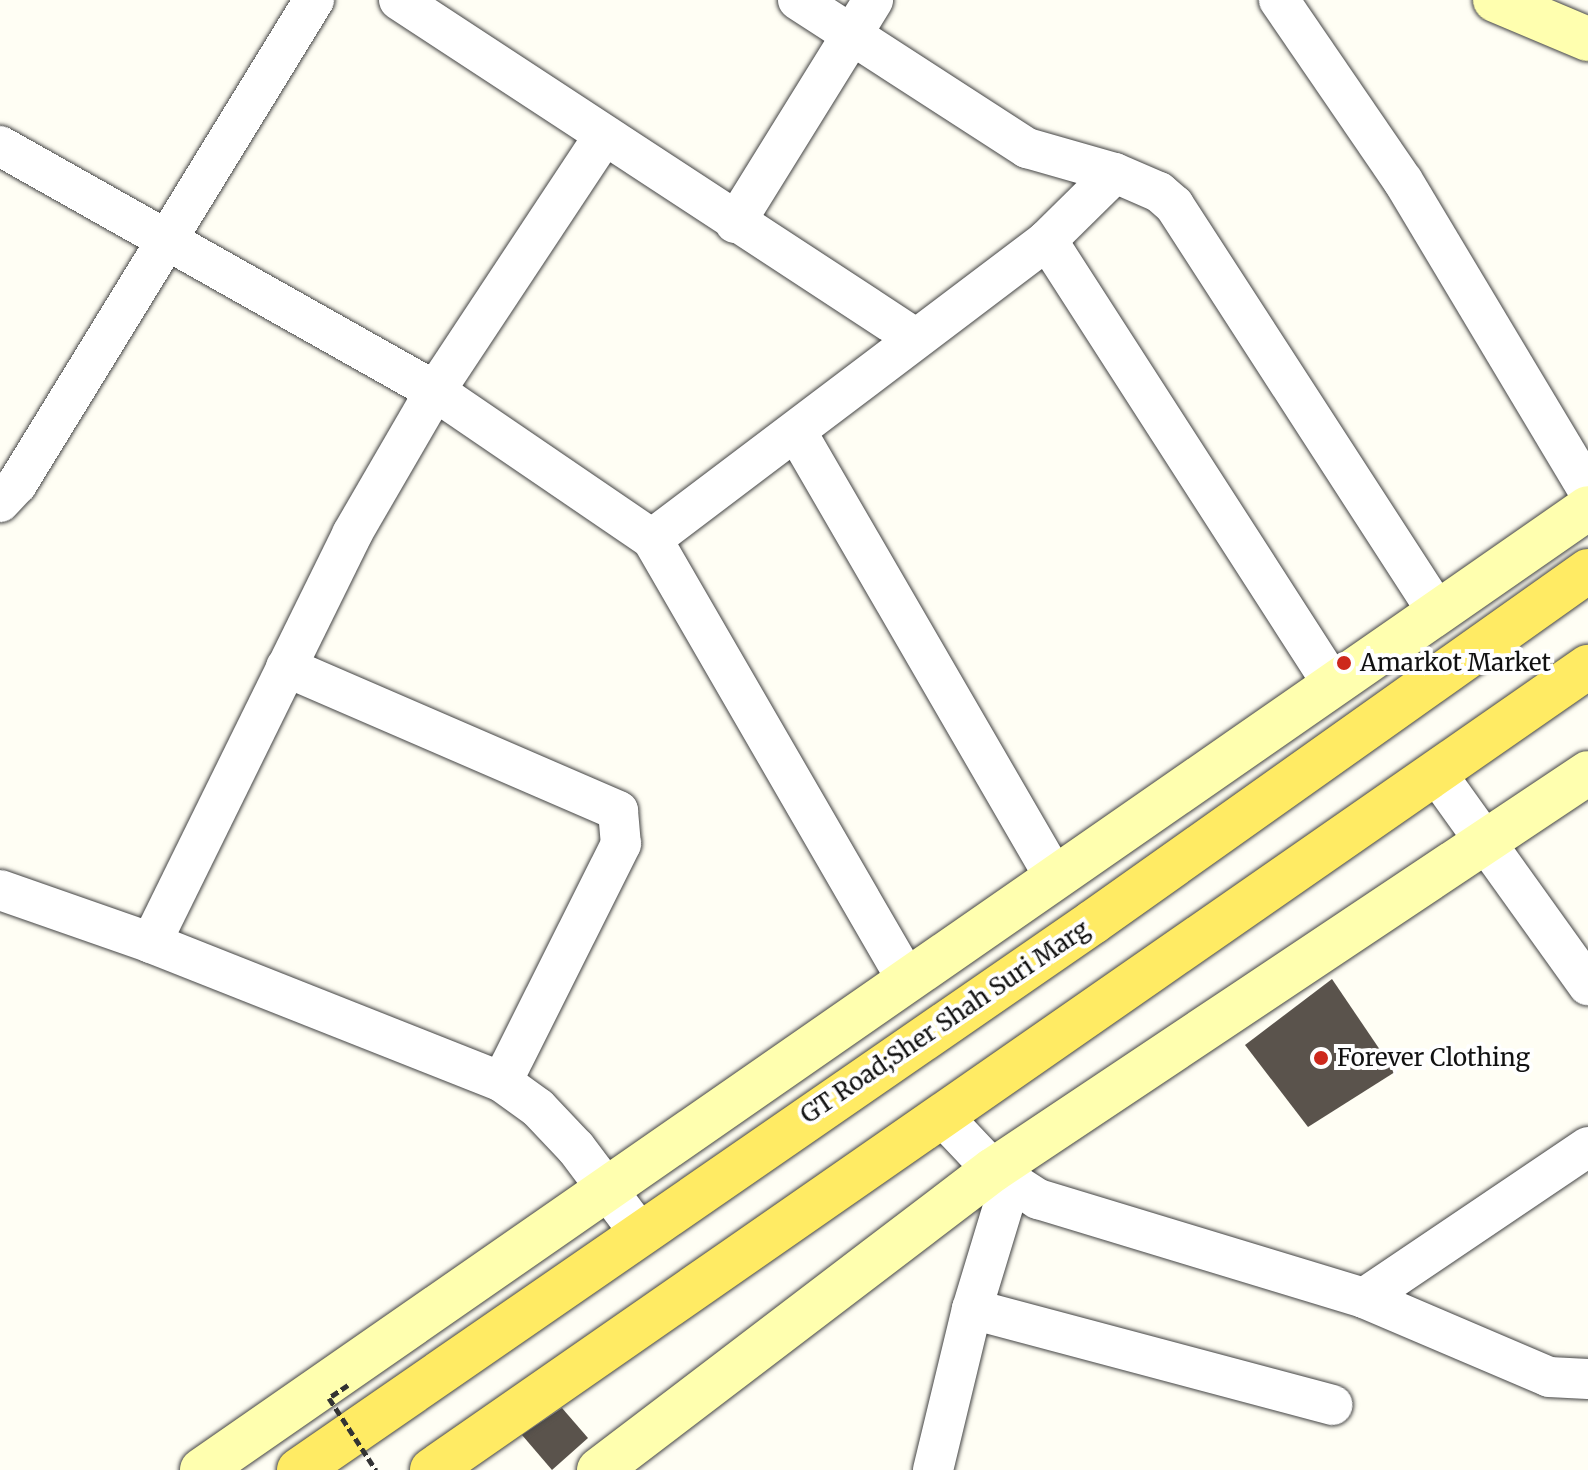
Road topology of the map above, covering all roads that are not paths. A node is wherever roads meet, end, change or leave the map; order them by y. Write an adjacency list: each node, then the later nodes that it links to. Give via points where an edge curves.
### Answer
1 (314, 0): 14 (street)
2 (399, 0): 9 (street)
3 (798, 0): 7 (street)
4 (873, 0): 7 (street)
5 (1279, 0): 18 (street, via 1411,194)
6 (1507, 3): 8 (main road)
7 (849, 33): 11 (street, via 1027,148); 12 (street)
8 (1588, 39)
9 (604, 136): 12 (street); 16 (street)
10 (0, 146): 14 (street)
11 (1115, 173): 13 (street); 23 (street, via 1159,192 1190,223)
12 (735, 223): 15 (street)
13 (1047, 240): 15 (street); 26 (street)
14 (167, 243): 16 (street); 19 (street, via 17,484)
15 (915, 338): 17 (street)
16 (435, 391): 21 (street); 24 (street, via 352,534)
17 (796, 431): 21 (street); 30 (street)
18 (1588, 490)
19 (0, 502)
20 (1588, 508): 23 (main road)
21 (652, 539): 33 (street)
22 (1588, 571): 40 (main road, GT Road;Sher Shah Suri Marg, via 1093,922)
23 (1437, 612): 26 (main road)
24 (286, 667): 32 (street); 35 (street, via 618,811 621,844)
25 (1588, 667): 27 (main road)
26 (1334, 686): 30 (main road)
27 (1436, 773): 29 (street); 36 (main road)
28 (1588, 773): 29 (main road)
29 (1488, 843): 34 (street); 38 (main road)
30 (1054, 876): 33 (main road)
31 (0, 890): 32 (street)
32 (151, 943): 35 (street)
33 (907, 980): 39 (main road)
34 (1588, 985)
35 (502, 1082): 39 (street, via 538,1108)
36 (942, 1116): 38 (street); 47 (main road)
37 (1588, 1147): 41 (street)
38 (1002, 1177): 41 (street, via 1054,1205); 42 (street); 48 (main road)
39 (607, 1184): 40 (street); 45 (main road)
40 (639, 1232): 46 (main road, GT Road;Sher Shah Suri Marg)
41 (1364, 1298): 43 (street, via 1549,1377)
42 (972, 1309): 44 (street); 49 (street)
43 (1588, 1380)
44 (1332, 1405)
45 (202, 1470)
46 (299, 1470)
47 (432, 1470)
48 (599, 1470)
49 (933, 1470)

